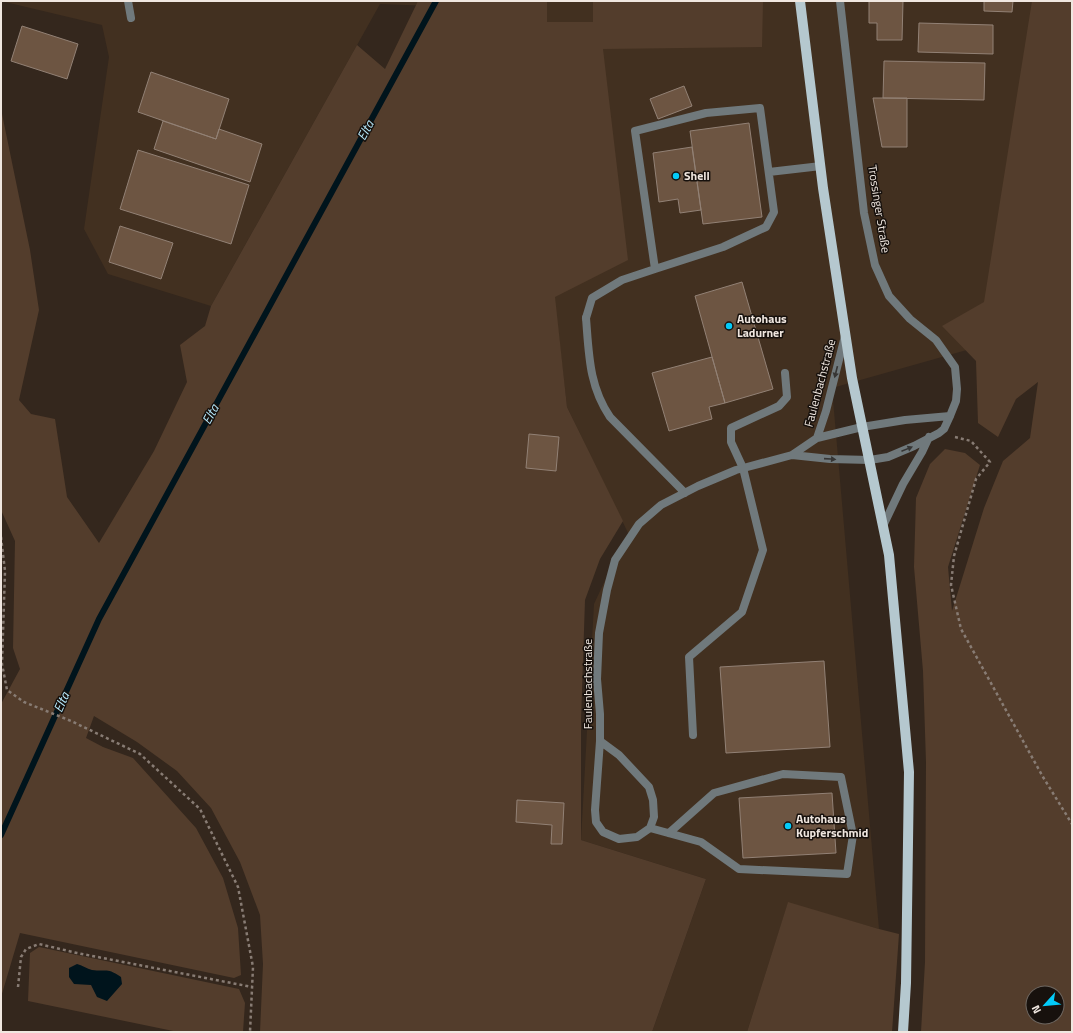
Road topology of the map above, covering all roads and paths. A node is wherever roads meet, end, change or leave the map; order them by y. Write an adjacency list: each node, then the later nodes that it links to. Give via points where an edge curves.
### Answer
1 (128, 1): 4 (street)
2 (800, 1): 5 (main road)
3 (840, 1): 10 (street, Trossinger Straße, via 864,213 875,265 889,296 910,319 936,340 955,367 956,401)
4 (131, 18)
5 (821, 166): 6 (street); 8 (main road)
6 (769, 172): 7 (street, via 774,212 766,227 722,247); 7 (street, via 760,108 706,112 635,131)
7 (655, 269): 18 (street, via 622,280 592,298 586,318 590,367 600,403 610,417)
8 (846, 334): 11 (main road); 13 (street, Faulenbachstraße, one-way to 13)
9 (785, 373): 17 (street, via 787,397 779,406 732,428 731,442)
10 (950, 416): 11 (street); 12 (street, Trossinger Straße)
11 (862, 426): 13 (street, Faulenbachstraße); 16 (main road)
12 (939, 433): 14 (street); 23 (path, via 971,441 990,462 976,479 954,556 951,585 961,629)
13 (817, 438): 15 (street, Faulenbachstraße)
14 (929, 438): 16 (street, one-way to 14, via 888,457); 19 (street)
15 (792, 455): 16 (street, Faulenbachstraße, one-way to 16); 17 (street, Faulenbachstraße)
16 (870, 460): 19 (main road)
17 (743, 468): 18 (street, Faulenbachstraße); 21 (street, via 763,550 742,612 689,657)
18 (685, 493): 22 (street, Faulenbachstraße, via 661,505 639,524 615,560 599,633 597,679)
19 (883, 526): 29 (main road, via 889,555 909,772)
20 (1, 537): 27 (path, via 5,571 2,664 6,690 24,702 140,754 200,809 238,887 253,968)
21 (693, 735)
22 (600, 741): 24 (street, Faulenbachstraße, via 619,754 649,787 654,817); 24 (street, Faulenbachstraße, via 596,822 603,832 619,839 637,837)
23 (1072, 824)
24 (650, 828): 25 (street)
25 (669, 833): 25 (street, via 702,842 739,869 847,874 853,835 841,777 783,774 714,793)
26 (18, 987): 27 (path, via 21,957 26,949 39,944)
27 (252, 987): 28 (path)
28 (250, 1032)
29 (903, 1032)

